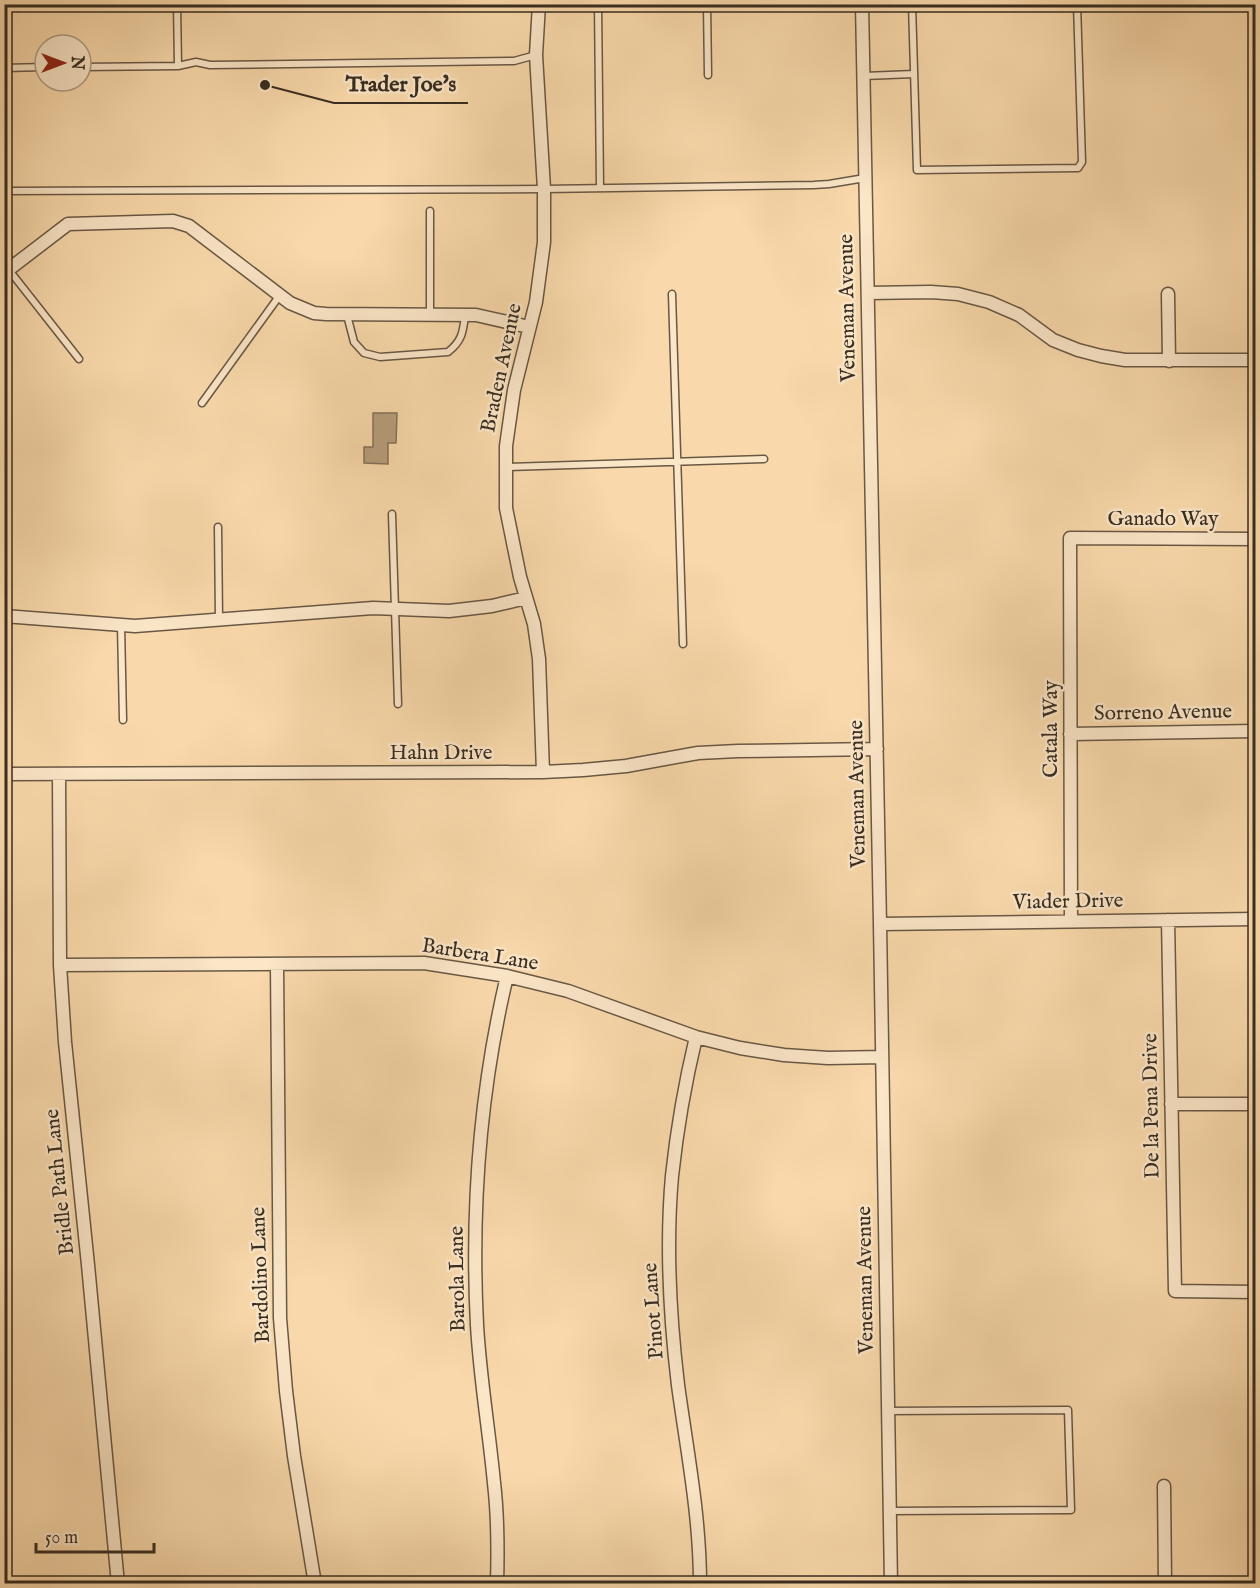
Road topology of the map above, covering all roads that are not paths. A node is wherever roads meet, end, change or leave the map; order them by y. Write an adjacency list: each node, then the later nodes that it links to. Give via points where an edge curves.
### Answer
1 (177, 4): 9 (lane)
2 (539, 4): 8 (street, Braden Avenue)
3 (598, 4): 17 (lane)
4 (707, 4): 14 (lane)
5 (862, 4): 15 (street, Veneman Avenue)
6 (912, 4): 13 (lane)
7 (1077, 4): 13 (lane, via 1082,162 1078,168 917,170)
8 (536, 55): 9 (lane, via 514,62 196,62); 18 (street, Braden Avenue)
9 (178, 66): 11 (lane)
10 (33, 67): 12 (lane)
11 (93, 67)
12 (4, 68)
13 (914, 74): 15 (lane)
14 (708, 75)
15 (863, 76): 16 (street, Veneman Avenue)
16 (865, 178): 17 (lane, via 814,185); 22 (street, Veneman Avenue)
17 (600, 188): 18 (lane)
18 (544, 189): 19 (lane); 29 (street, Braden Avenue, via 542,265)
19 (4, 191)
20 (430, 211): 27 (lane)
21 (7, 272): 25 (street, via 68,224 173,221 189,226); 30 (lane)
22 (868, 293): 32 (street, via 958,294 1019,315 1053,340 1078,350 1125,360); 51 (street, Veneman Avenue)
23 (672, 294): 35 (lane)
24 (1168, 294): 32 (street)
25 (280, 295): 26 (street, via 314,313); 33 (lane)
26 (347, 314): 27 (street); 28 (lane, via 354,342 364,353 380,357 448,352 463,332)
27 (430, 315): 28 (street)
28 (465, 315): 29 (street)
29 (530, 327): 36 (street, Braden Avenue, via 514,390)
30 (79, 359)
31 (1256, 360): 32 (street)
32 (1169, 361)
33 (202, 403)
34 (764, 459): 35 (lane)
35 (677, 461): 36 (lane); 46 (lane)
36 (506, 467): 41 (street, Braden Avenue, via 506,508)
37 (392, 514): 42 (lane)
38 (218, 528): 44 (lane)
39 (1070, 537): 40 (street, Ganado Way); 50 (street, Catala Way)
40 (1256, 539)
41 (526, 598): 42 (street, via 449,611); 52 (street, Braden Avenue, via 539,659)
42 (395, 609): 44 (street); 47 (lane)
43 (4, 616): 45 (street)
44 (219, 619): 45 (street)
45 (121, 625): 48 (lane)
46 (683, 644)
47 (398, 704)
48 (123, 720)
49 (1256, 731): 50 (street, Sorreno Avenue)
50 (1070, 734): 57 (street, Catala Way)
51 (877, 749): 52 (street, Hahn Drive, via 708,753 626,766); 58 (street, Veneman Avenue)
52 (543, 772): 54 (street, Hahn Drive)
53 (4, 774): 54 (street, Hahn Drive)
54 (59, 775): 59 (street, Bridle Path Lane)
55 (1256, 919): 56 (street, Viader Drive)
56 (1168, 920): 57 (street, Viader Drive); 64 (street, De la Pena Drive)
57 (1071, 921): 58 (street, Viader Drive)
58 (880, 924): 63 (street, Veneman Avenue)
59 (60, 964): 60 (street, Barbera Lane); 70 (street, Bridle Path Lane)
60 (277, 964): 61 (street, Barbera Lane, via 424,963); 71 (street, Bardolino Lane, via 280,1318 294,1456)
61 (507, 976): 62 (street, Barbera Lane, via 568,992); 72 (street, Barola Lane, via 482,1123 475,1252 483,1400 495,1484)
62 (696, 1037): 63 (street, Barbera Lane, via 784,1055); 73 (street, Pinot Lane, via 679,1122 669,1250 678,1385 698,1521)
63 (882, 1057): 67 (street, Veneman Avenue)
64 (1171, 1104): 65 (street); 66 (street, De la Pena Drive, via 1175,1292)
65 (1256, 1104)
66 (1256, 1292)
67 (888, 1410): 69 (street, Veneman Avenue); 69 (lane, via 1068,1410 1071,1510)
68 (1164, 1486): 75 (street)
69 (890, 1511): 74 (street, Veneman Avenue)
70 (118, 1584)
71 (315, 1584)
72 (497, 1584)
73 (700, 1584)
74 (891, 1584)
75 (1165, 1584)

